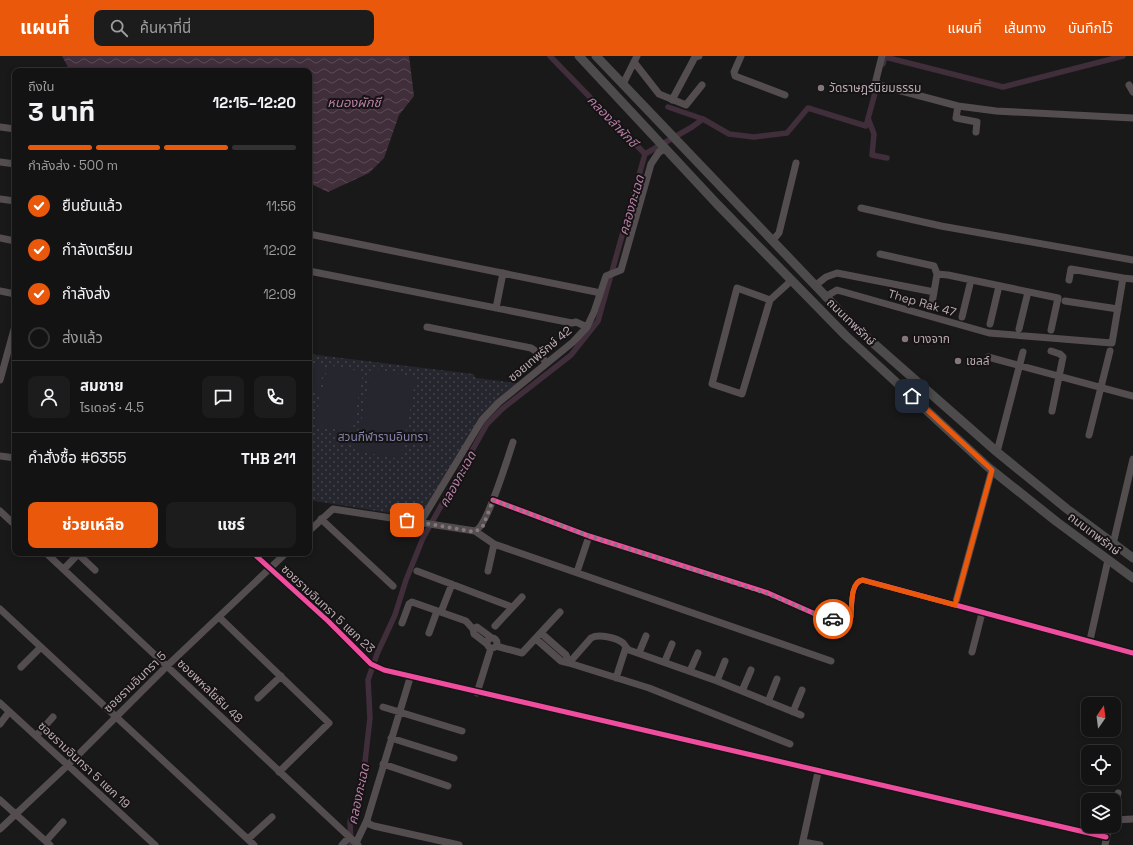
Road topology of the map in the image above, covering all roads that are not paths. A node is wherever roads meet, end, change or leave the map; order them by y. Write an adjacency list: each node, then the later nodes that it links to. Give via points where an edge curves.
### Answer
1 (579, 56): 18 (main road, ถนนเทพรักษ์)
2 (596, 56): 7 (main road, ถนนเทพรักษ์)
3 (699, 56): 12 (street, via 695,57)
4 (741, 56): 11 (street, via 734,72 735,76)
5 (882, 56): 13 (street, via 876,84)
6 (636, 59): 7 (street); 12 (street, via 658,92)
7 (623, 84): 28 (main road, ถนนเทพรักษ์)
8 (702, 85): 12 (street, via 686,105)
9 (1129, 85): 10 (street)
10 (1133, 92)
11 (785, 95)
12 (672, 100)
13 (958, 106): 14 (street, via 996,111); 17 (street, via 956,118 977,122)
14 (1133, 118)
15 (0, 127): 16 (street)
16 (12, 129)
17 (976, 132)
18 (664, 148): 36 (main road, ถนนเทพรักษ์); 56 (street, ซอยเทพรักษ์ 42, via 651,164 621,270 610,273 605,278)
19 (0, 162): 21 (street)
20 (796, 163): 28 (street, via 779,233)
21 (12, 164)
22 (0, 199): 23 (street)
23 (12, 201)
24 (861, 208): 30 (street, via 941,226)
25 (312, 235): 32 (street)
26 (0, 238): 27 (street)
27 (12, 240)
28 (772, 241): 39 (main road, ถนนเทพรักษ์)
29 (880, 254): 33 (street, via 934,266)
30 (1133, 258)
31 (312, 272): 49 (street)
32 (503, 273): 42 (street); 49 (street)
33 (937, 274): 37 (street); 43 (street)
34 (1123, 278): 35 (street); 38 (street, via 1071,269); 51 (street)
35 (1133, 279)
36 (792, 280): 47 (street); 79 (main road, ถนนเทพรักษ์, via 846,336)
37 (971, 280): 40 (street); 52 (street)
38 (1069, 280)
39 (816, 285): 43 (street, via 837,273); 46 (main road, ถนนเทพรักษ์)
40 (999, 286): 44 (street); 54 (street)
41 (0, 291): 45 (street)
42 (596, 292)
43 (934, 292): 50 (street)
44 (1028, 292): 57 (street); 58 (street, via 1058,298)
45 (12, 293)
46 (826, 297): 51 (street, Thep Rak 47, via 836,290 989,333 1112,343); 75 (main road, ถนนเทพรักษ์, via 854,327)
47 (770, 300): 47 (street, via 742,394 712,384 737,288)
48 (1065, 301): 51 (street)
49 (496, 308): 53 (street)
50 (931, 308)
51 (1118, 309)
52 (962, 317)
53 (572, 324): 56 (street, via 580,323); 59 (street)
54 (990, 324)
55 (427, 327): 66 (street, via 531,348 540,354)
56 (587, 327): 59 (street, ซอยเทพรักษ์ 42)
57 (1019, 329)
58 (1051, 330)
59 (581, 333): 66 (street, ซอยเทพรักษ์ 42)
60 (12, 334): 64 (street)
61 (1051, 351): 68 (street, via 1063,357)
62 (1110, 351): 70 (street)
63 (1023, 352): 67 (street)
64 (4, 354): 69 (street)
65 (988, 357): 67 (street)
66 (546, 363): 85 (street, ซอยเทพรักษ์ 42, via 498,403 482,420)
67 (1020, 366): 68 (street); 75 (street)
68 (1060, 378): 70 (street); 72 (street)
69 (0, 380)
70 (1101, 388): 71 (street); 73 (street)
71 (1133, 396)
72 (1052, 411)
73 (1089, 435)
74 (513, 442): 81 (street)
75 (997, 452): 90 (main road, ถนนเทพรักษ์, via 1067,510)
76 (0, 456): 77 (street)
77 (12, 458)
78 (1133, 459): 80 (street)
79 (992, 470): 97 (main road, ถนนเทพรักษ์); 108 (street)
80 (1130, 489): 90 (street)
81 (493, 500): 87 (street, via 483,526); 88 (street)
82 (0, 511): 84 (street)
83 (322, 519): 85 (street, via 333,509 339,509); 86 (street); 106 (street)
84 (12, 522)
85 (420, 523): 87 (street)
86 (312, 528)
87 (475, 532): 89 (street)
88 (589, 536): 103 (street); 108 (street, via 768,594 842,622 851,617 854,585 862,580)
89 (494, 544): 101 (street); 103 (street)
90 (1114, 544): 96 (main road, ถนนเทพรักษ์)
91 (49, 556): 98 (street, ซอยพหลโยธิน 48)
92 (75, 556): 98 (street)
93 (81, 556): 100 (street)
94 (255, 556): 99 (street, ซอยรามอินทรา 5 แยก 23)
95 (283, 556): 99 (street, ซอยรามอินทรา 5)
96 (1133, 558)
97 (1108, 560): 104 (main road, ถนนเทพรักษ์); 120 (street)
98 (64, 569): 133 (street, ซอยพหลโยธิน 48)
99 (270, 569): 114 (street, ซอยรามอินทรา 5); 138 (street, ซอยรามอินทรา 5 แยก 23, via 328,620 371,664)
100 (95, 570)
101 (488, 570)
102 (417, 571): 105 (street)
103 (576, 572): 131 (street)
104 (1133, 578)
105 (452, 584): 109 (street); 111 (street)
106 (393, 586)
107 (522, 597): 109 (street)
108 (955, 605): 113 (street)
109 (512, 607): 116 (street)
110 (0, 609): 123 (street)
111 (439, 612): 115 (street, via 410,602); 117 (street); 121 (street, via 466,621 473,629 477,627)
112 (560, 612): 118 (street)
113 (982, 613): 120 (street); 125 (street)
114 (220, 617): 133 (street, ซอยรามอินทรา 5); 137 (street)
115 (402, 624)
116 (495, 626)
117 (429, 633)
118 (538, 636): 121 (street, via 522,653); 132 (street, via 566,655)
119 (646, 636): 128 (street)
120 (1090, 640): 127 (street)
121 (492, 644): 144 (street)
122 (672, 644): 129 (street)
123 (41, 647): 134 (street); 153 (street)
124 (626, 647): 128 (street); 132 (street, via 621,641 595,635); 139 (street)
125 (972, 652)
126 (698, 653): 136 (street)
127 (1133, 653)
128 (639, 654): 129 (street)
129 (665, 661): 136 (street)
130 (725, 661): 141 (street)
131 (831, 661)
132 (569, 663): 139 (street)
133 (167, 666): 153 (street, ซอยรามอินทรา 5); 163 (street, ซอยพหลโยธิน 48)
134 (21, 667)
135 (751, 670): 143 (street)
136 (690, 671): 141 (street)
137 (280, 676): 145 (street); 163 (street, via 329,722)
138 (410, 678): 144 (street, ซอยรามอินทรา 5 แยก 23); 151 (street)
139 (616, 678): 159 (street, via 693,704)
140 (777, 679): 146 (street)
141 (717, 681): 143 (street)
142 (802, 690): 150 (street)
143 (742, 691): 146 (street)
144 (477, 693): 164 (street, ซอยรามอินทรา 5 แยก 23)
145 (258, 698)
146 (768, 702): 150 (street)
147 (0, 703): 149 (street, ซอยรามอินทรา 5 แยก 19)
148 (383, 707): 151 (street)
149 (9, 712): 155 (street); 157 (street, ซอยรามอินทรา 5 แยก 19)
150 (793, 712): 152 (street)
151 (399, 713): 156 (street); 158 (street)
152 (801, 715)
153 (116, 716): 162 (street, ซอยรามอินทรา 5); 177 (street)
154 (53, 717): 157 (street)
155 (0, 724)
156 (462, 731)
157 (36, 736): 162 (street, ซอยรามอินทรา 5 แยก 19)
158 (391, 738): 160 (street); 161 (street)
159 (790, 744)
160 (454, 758)
161 (383, 764): 165 (street); 170 (street)
162 (68, 765): 167 (street, ซอยรามอินทรา 5); 180 (street, ซอยรามอินทรา 5 แยก 19)
163 (279, 772): 175 (street, ซอยพหลโยธิน 48)
164 (818, 772): 176 (street, ซอยรามอินทรา 5 แยก 23); 179 (street)
165 (448, 786)
166 (0, 800): 167 (street)
167 (15, 814): 173 (street, ซอยรามอินทรา 5); 178 (street)
168 (272, 817): 177 (street)
169 (1133, 819): 171 (street)
170 (367, 820): 181 (street); 184 (street, via 374,826)
171 (1121, 820)
172 (63, 822): 178 (street)
173 (0, 829)
174 (1107, 833): 176 (street)
175 (349, 837): 181 (street, ซอยพหลโยธิน 48); 183 (street)
176 (1106, 837): 186 (street)
177 (248, 839): 182 (street)
178 (48, 843)
179 (803, 843): 185 (street)
180 (154, 844)
181 (357, 844)
182 (254, 845)
183 (342, 845)
184 (459, 845)
185 (820, 845)
186 (1105, 845)

